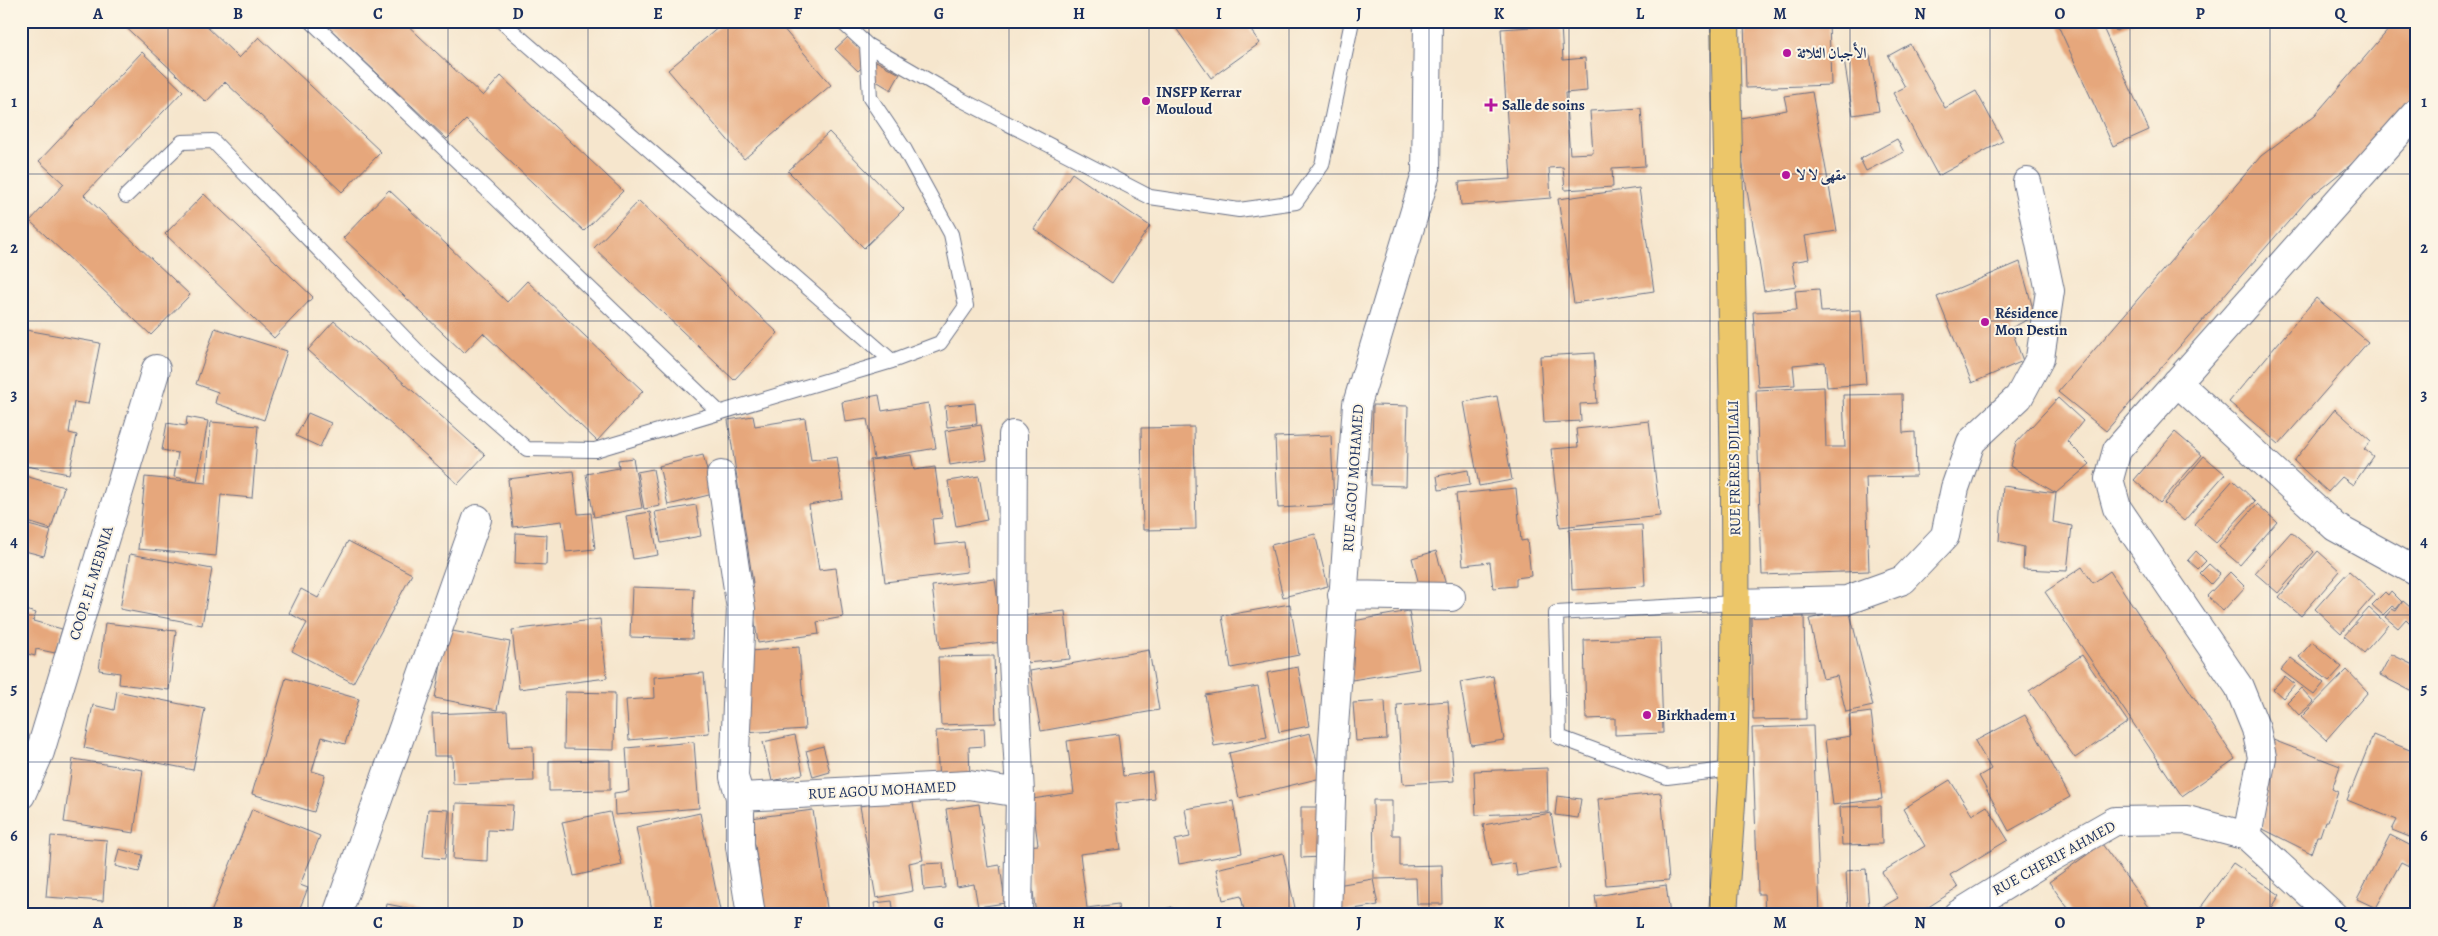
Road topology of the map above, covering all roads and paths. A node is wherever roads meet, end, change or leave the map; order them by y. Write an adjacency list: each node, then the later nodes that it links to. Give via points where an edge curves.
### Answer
1 (312, 21): 14 (lane)
2 (501, 21): 11 (lane)
3 (841, 21): 7 (lane)
4 (1352, 21): 7 (lane, via 1322,166 1296,202 1239,210 1150,197 962,100)
5 (1428, 21): 19 (street, RUE AGOU MOHAMED, via 1426,174 1357,404)
6 (1725, 21): 21 (main road, RUE FRÈRES DJILALI, via 1732,269)
7 (867, 45): 11 (lane, via 870,98 904,150 951,234 966,306 940,343)
8 (2417, 112): 13 (street)
9 (2027, 182): 21 (street, via 2050,291 2040,358 2019,396 1971,442 1955,488 1945,536 1903,580 1847,600)
10 (126, 196): 14 (lane, via 182,142 213,141 427,361 527,449 595,450)
11 (892, 361): 14 (lane)
12 (156, 369): 24 (street, COOP. EL MEBNIA, via 40,752)
13 (2177, 382): 18 (street, via 2335,527); 26 (street, via 2116,450 2110,479 2117,508 2239,687 2256,729 2262,757)
14 (720, 413)
15 (1013, 434): 23 (street, via 1012,642)
16 (720, 475): 25 (street, via 741,609 734,777)
17 (477, 519): 27 (street)
18 (2417, 572)
19 (1342, 595): 20 (street); 30 (street, RUE AGOU MOHAMED)
20 (1451, 597)
21 (1735, 603): 22 (main road, RUE FRÈRES DJILALI); 22 (lane, via 1556,613 1559,737 1667,777)
22 (1732, 769): 31 (main road, RUE FRÈRES DJILALI)
23 (1020, 793): 25 (street, RUE AGOU MOHAMED, via 969,785); 29 (street)
24 (21, 795)
25 (740, 797): 28 (street, via 740,846)
26 (2247, 836): 32 (street, RUE CHERIF AHMED, via 2187,820 2115,821); 33 (street, RUE CHERIF AHMED)
27 (337, 915)
28 (750, 915)
29 (1018, 915)
30 (1326, 915)
31 (1723, 915)
32 (1957, 915)
33 (2333, 915)

